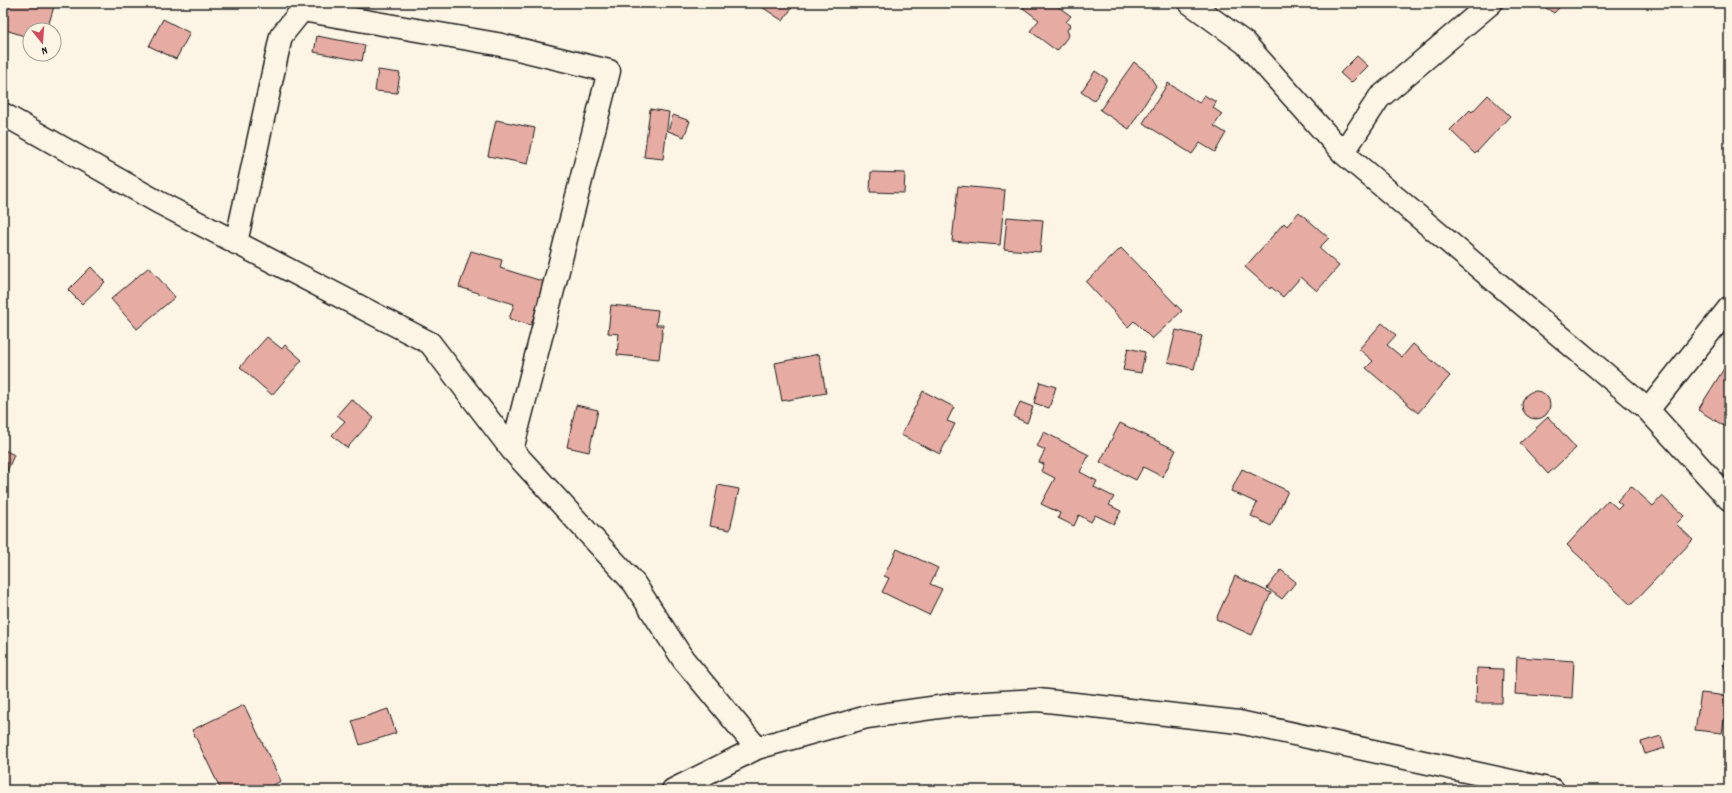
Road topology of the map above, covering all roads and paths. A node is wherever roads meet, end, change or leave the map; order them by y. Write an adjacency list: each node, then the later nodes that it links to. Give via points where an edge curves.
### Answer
1 (1190, 3): 4 (street, via 1245,43)
2 (1490, 3): 4 (street, via 1379,98)
3 (3, 114): 5 (street)
4 (1343, 153): 7 (street)
5 (236, 243): 8 (street, via 430,343); 8 (street, via 281,36 302,10 496,44 609,71)
6 (1729, 308): 7 (street)
7 (1648, 410): 9 (street)
8 (512, 450): 10 (street, via 634,584 683,659)
9 (1729, 499)
10 (757, 748): 11 (street); 12 (street, via 867,718 953,705 1038,700 1239,722)
11 (673, 790)
12 (1553, 790)

